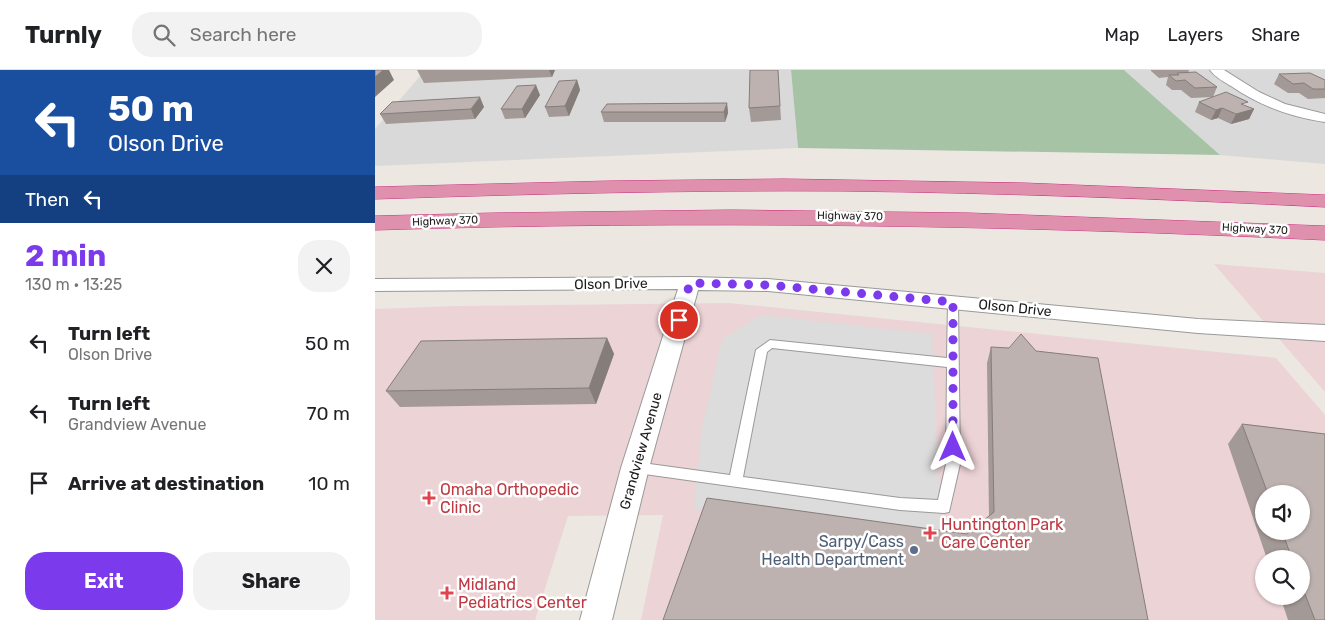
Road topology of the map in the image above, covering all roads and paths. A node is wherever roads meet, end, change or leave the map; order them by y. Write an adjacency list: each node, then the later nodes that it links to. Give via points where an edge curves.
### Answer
1 (1216, 70): 2 (street, via 1263,101)
2 (1321, 117)
3 (375, 193): 4 (highway, via 617,186 843,185 1082,190)
4 (1325, 201)
5 (375, 223): 6 (highway, Highway 370, via 639,216 879,216)
6 (1325, 232)
7 (690, 283): 8 (street, Olson Drive); 9 (street, Olson Drive, via 768,285); 12 (street, Grandview Avenue)
8 (375, 285)
9 (953, 302): 10 (street, Olson Drive, via 1198,326); 11 (lane)
10 (1325, 333)
11 (953, 363): 13 (lane, via 770,344 762,350); 13 (lane, via 953,464 944,507)
12 (635, 468): 13 (lane); 14 (street, Grandview Avenue)
13 (735, 482)
14 (596, 620)

